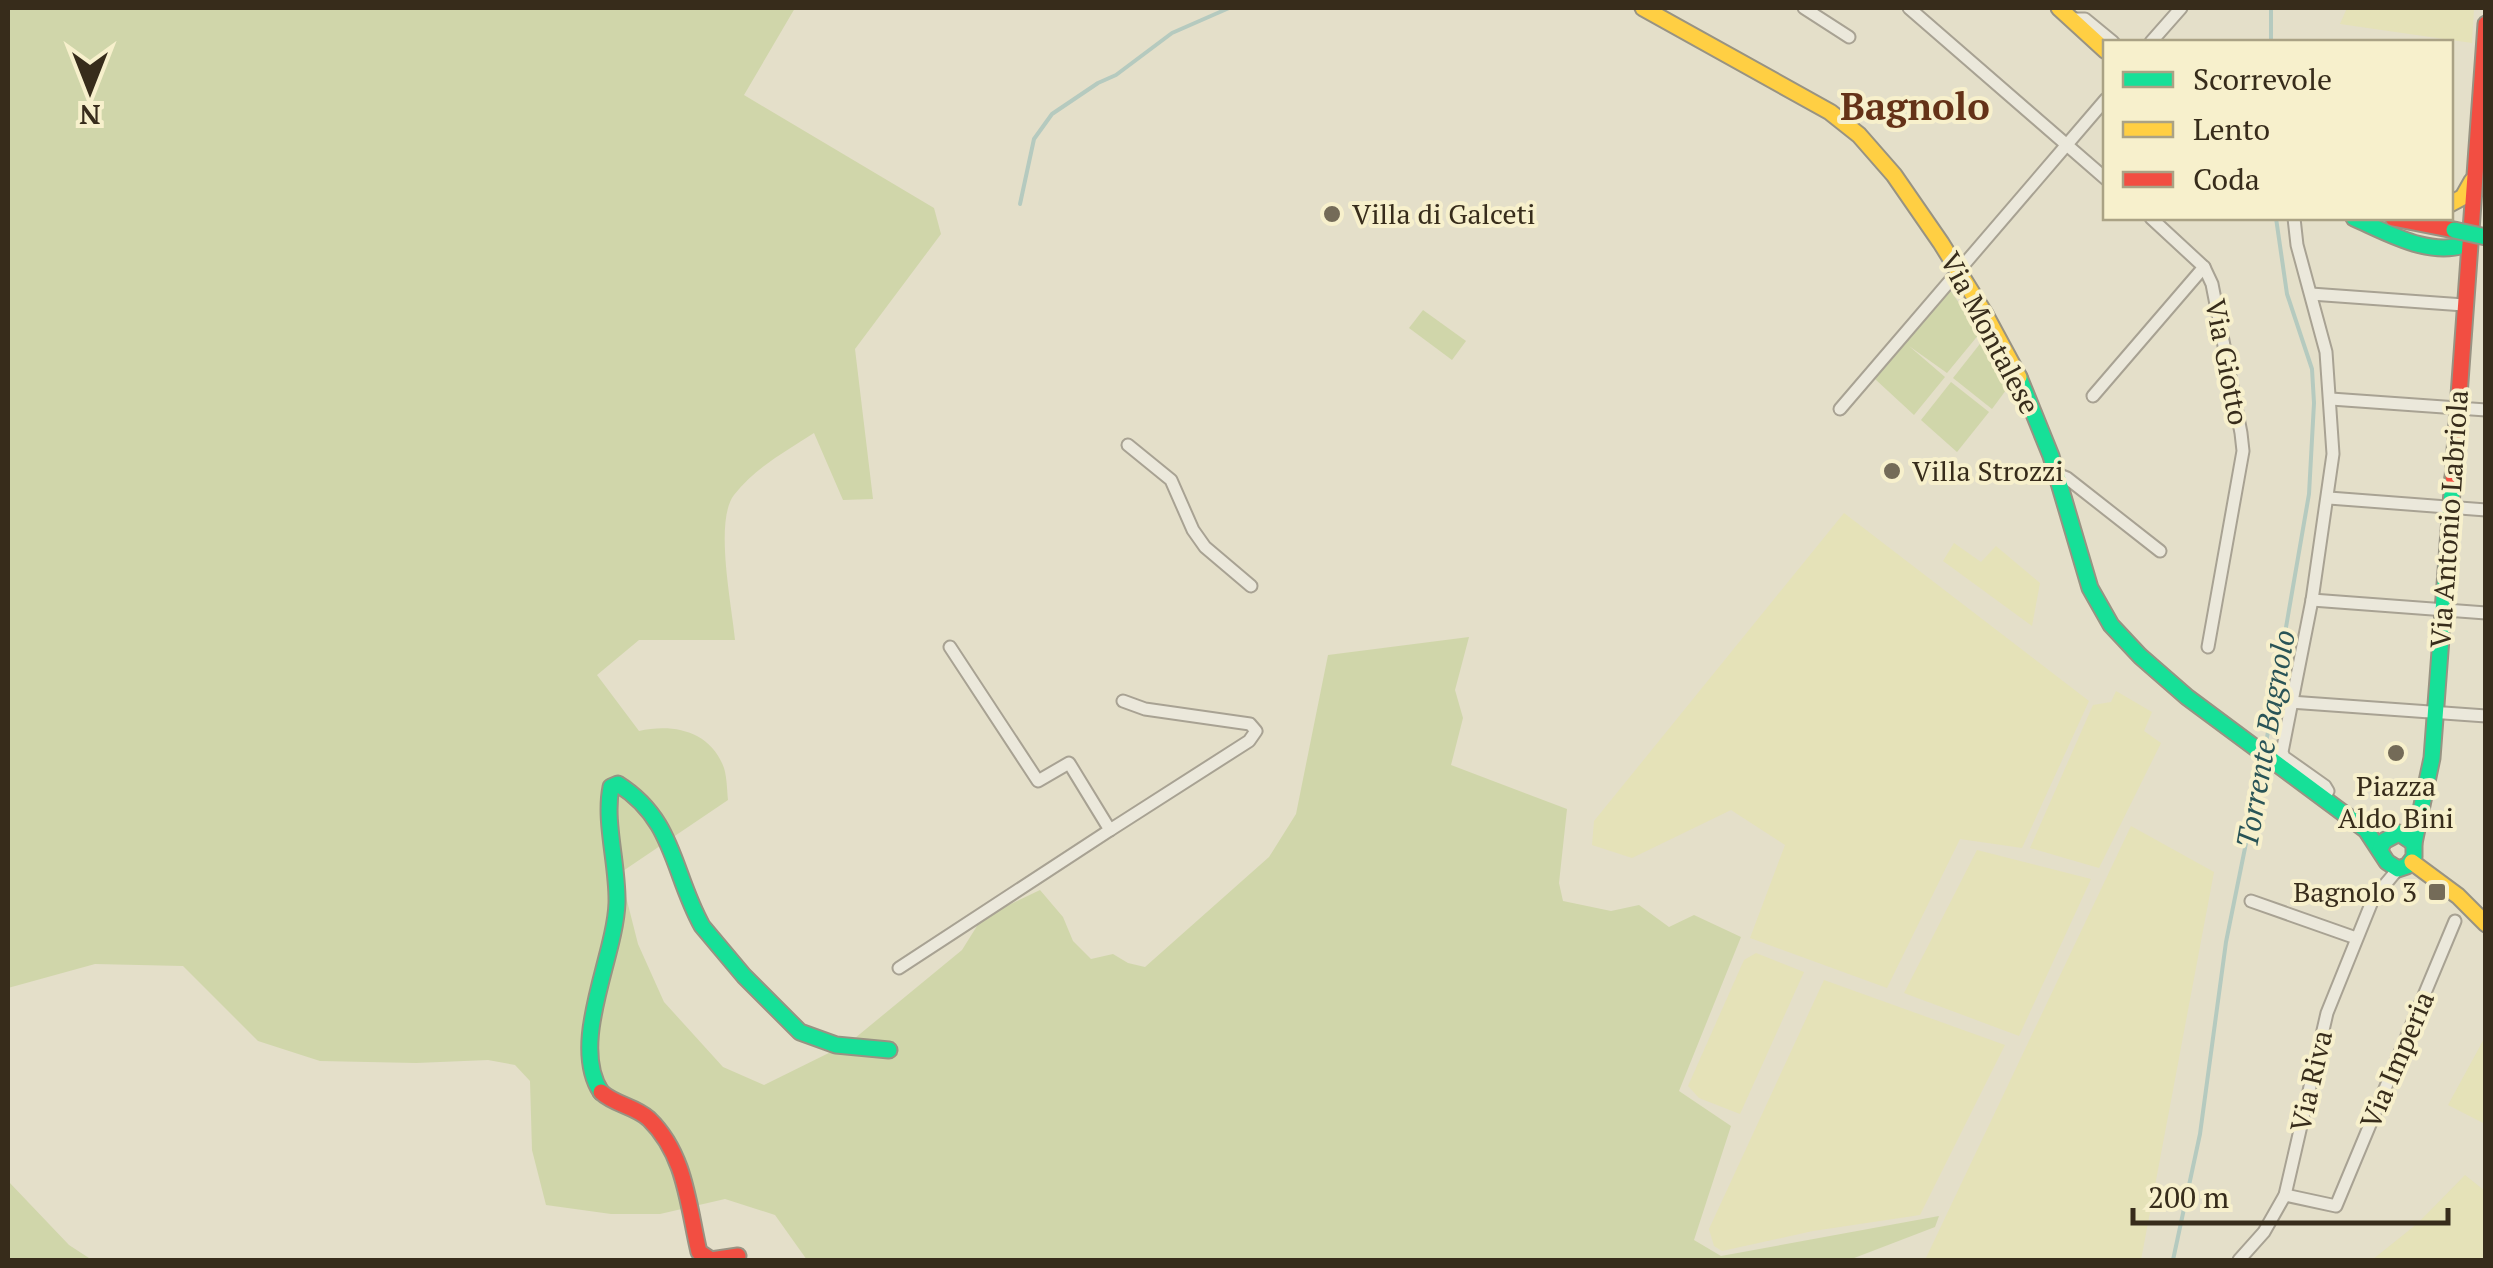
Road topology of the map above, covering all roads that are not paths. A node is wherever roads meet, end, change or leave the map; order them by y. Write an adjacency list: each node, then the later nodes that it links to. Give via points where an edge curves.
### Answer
1 (1643, 8): 28 (street, Via Montalese, via 1854,128)
2 (1804, 8): 7 (street)
3 (1909, 8): 14 (street)
4 (2180, 8): 9 (street)
5 (2065, 13): 8 (street, via 2085,19); 10 (street)
6 (2486, 24): 11 (street, Via Antonio Labriola)
7 (1849, 36)
8 (2111, 40)
9 (2152, 40)
10 (2103, 48)
11 (2484, 52): 13 (street, Via Antonio Labriola)
12 (2103, 102): 14 (street)
13 (2482, 120): 16 (street, Via Antonio Labriola)
14 (2066, 145): 17 (street); 28 (street)
15 (2486, 146): 16 (street)
16 (2474, 171): 18 (street, via 2464,197); 26 (street, Via Antonio Labriola)
17 (2103, 176)
18 (2453, 202)
19 (2154, 220): 27 (street, Via Giotto)
20 (2294, 220): 29 (street)
21 (2359, 220): 24 (street)
22 (2403, 220): 23 (street, bridge)
23 (2486, 237)
24 (2437, 249): 26 (street); 26 (street, via 2453,261)
25 (2486, 255): 26 (street)
26 (2467, 260): 30 (street, Via Antonio Labriola)
27 (2204, 267): 31 (street); 47 (street, Via Giotto, via 2242,451)
28 (1959, 269): 34 (street); 37 (street, Via Montalese, via 2034,412)
29 (2311, 294): 30 (street); 32 (street)
30 (2464, 304): 33 (street, Via Antonio Labriola)
31 (2093, 396)
32 (2331, 399): 33 (street); 38 (street)
33 (2456, 408): 35 (street); 39 (street, Via Antonio Labriola)
34 (1840, 409)
35 (2486, 410)
36 (1128, 445): 42 (street, via 1171,480 1205,547)
37 (2056, 473): 41 (street); 52 (street, Via Montalese, via 2090,588 2110,626 2188,699)
38 (2329, 498): 39 (street); 43 (street)
39 (2450, 508): 40 (street); 44 (street, Via Antonio Labriola)
40 (2486, 510)
41 (2160, 550)
42 (1251, 586)
43 (2312, 600): 44 (street); 49 (street)
44 (2444, 611): 45 (street); 50 (street, Via Antonio Labriola)
45 (2486, 613)
46 (950, 647): 54 (street, via 1038,781 1068,764)
47 (2208, 647)
48 (1123, 700): 54 (street, via 1250,724 1256,732)
49 (2290, 702): 50 (street); 52 (street, via 2282,752 2324,786)
50 (2436, 713): 51 (street); 53 (street, Via Antonio Labriola)
51 (2486, 716)
52 (2324, 799): 57 (street, Via Montalese, via 2370,833)
53 (2424, 799): 55 (street, Via Antonio Labriola); 56 (street, Via Antonio Labriola)
54 (1110, 830): 62 (street)
55 (2399, 833): 56 (street); 57 (street, via 2390,835)
56 (2414, 844): 57 (street, via 2416,854)
57 (2394, 861): 60 (street, Via Montalese, via 2458,896); 61 (street, Via Riva)
58 (2250, 901): 61 (street)
59 (2455, 921): 64 (street, Via Imperia, via 2336,1206)
60 (2486, 924)
61 (2356, 938): 64 (street, Via Riva, via 2327,1013)
62 (899, 968)
63 (888, 1050): 65 (street, via 827,1043 789,1024 700,924 666,833 626,788 611,786 616,915 593,1008 596,1088 607,1100 647,1116 672,1152 699,1252 711,1260)
64 (2285, 1195): 66 (street, Via Riva)
65 (738, 1256)
66 (2239, 1260)

